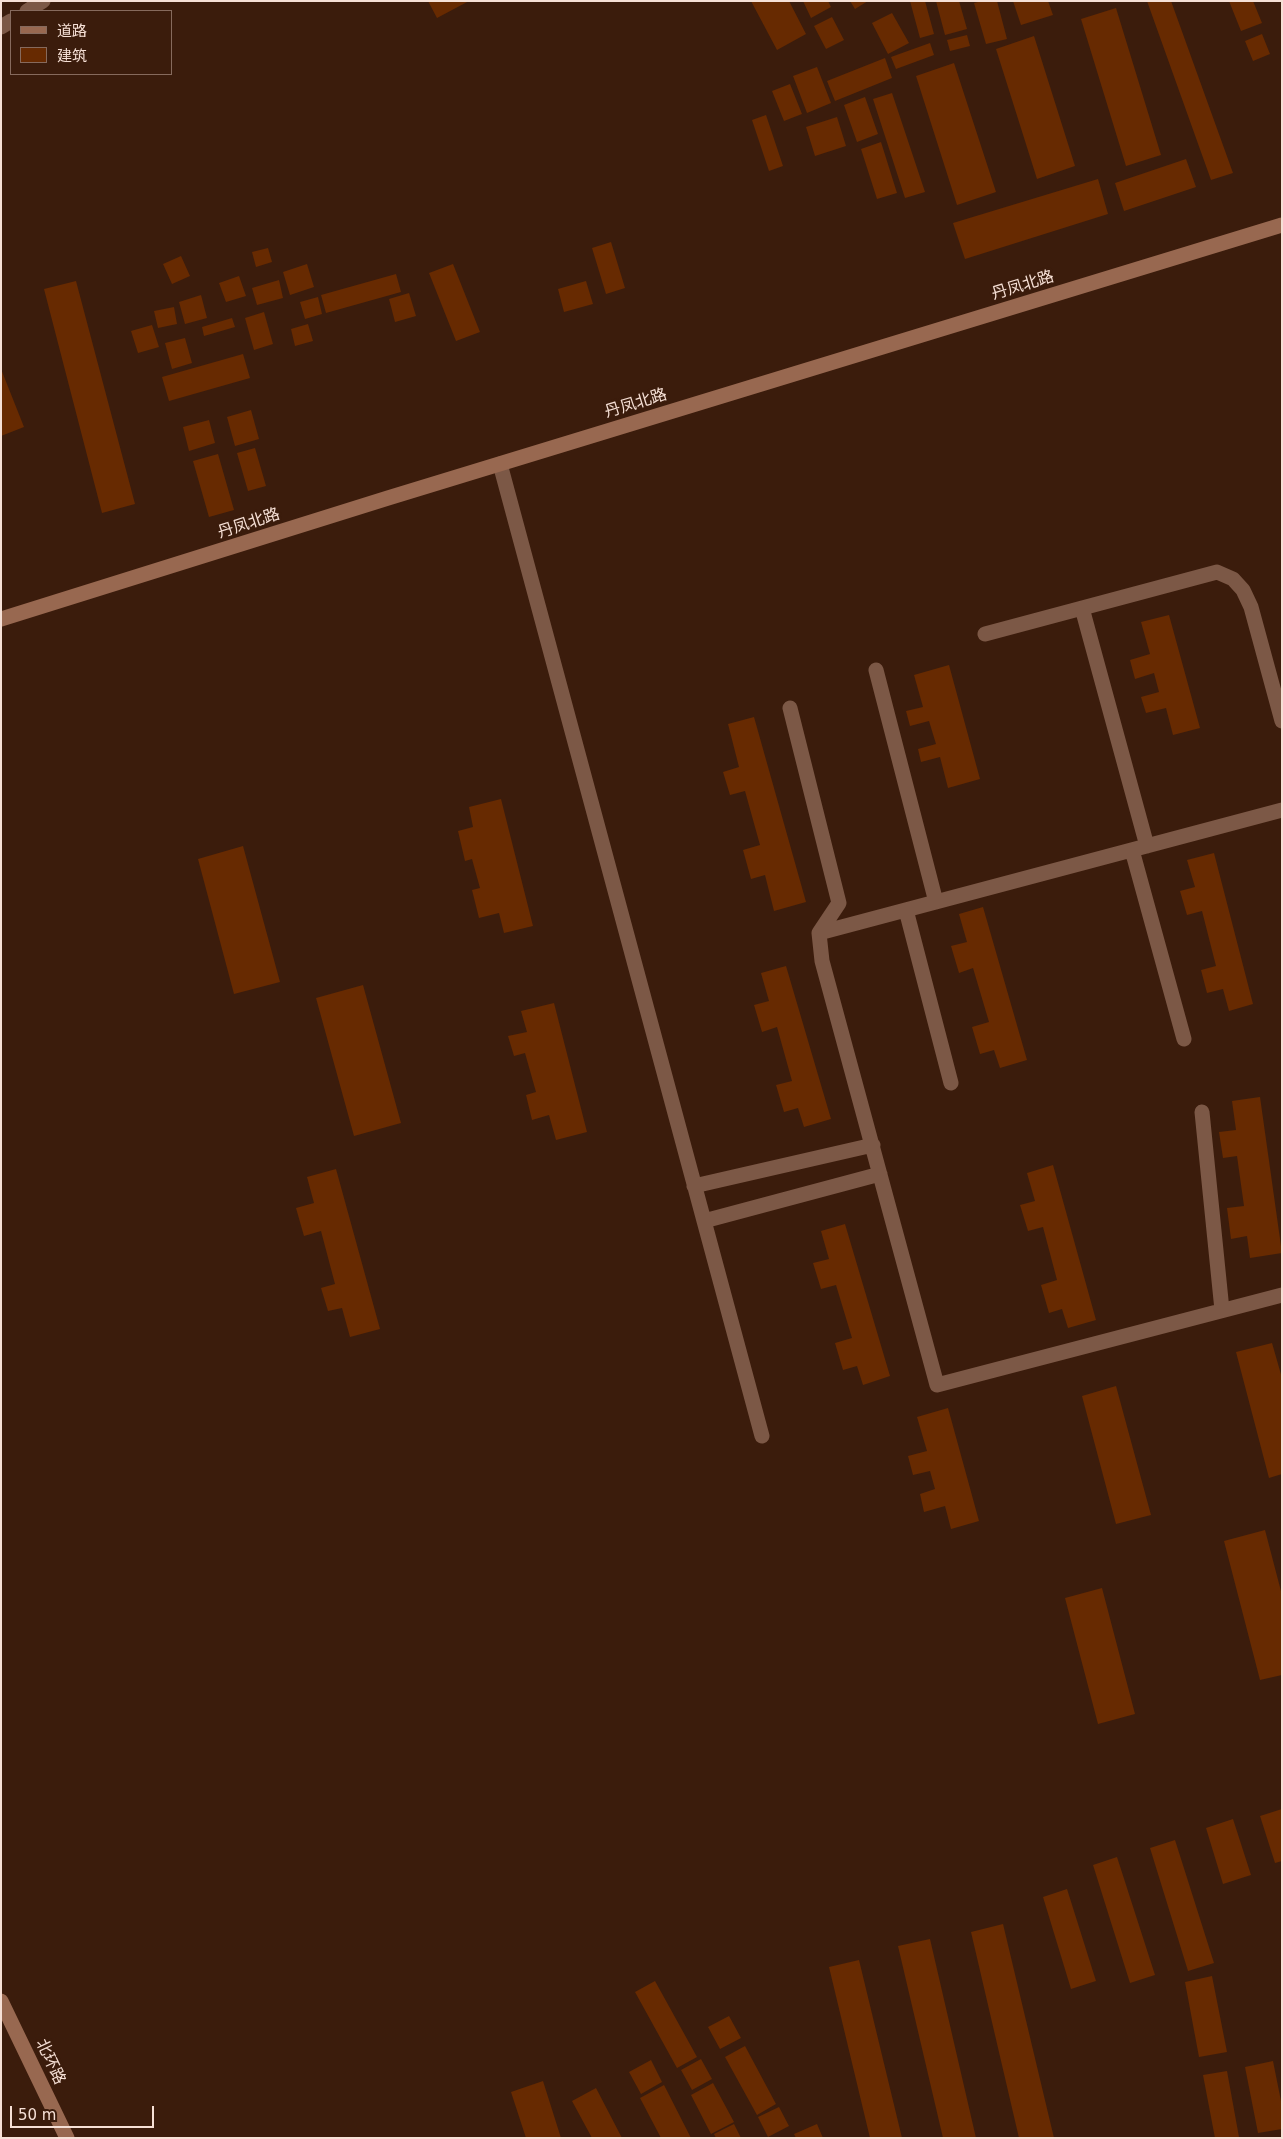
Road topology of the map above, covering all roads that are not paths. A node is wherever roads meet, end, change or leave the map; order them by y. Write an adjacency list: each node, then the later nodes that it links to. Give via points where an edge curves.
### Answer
1 (43, 1): 2 (street)
2 (29, 10)
3 (1282, 225): 4 (main road, 丹凤北路)
4 (500, 464): 6 (main road, 丹凤北路); 21 (street)
5 (1082, 608): 7 (street); 10 (street, via 1217,572 1233,579 1252,607); 12 (street)
6 (1, 619)
7 (985, 634)
8 (876, 670): 13 (street)
9 (790, 708): 15 (street, via 839,903)
10 (1282, 721)
11 (1282, 810): 12 (street)
12 (1140, 848): 13 (street); 16 (street)
13 (936, 902): 14 (street)
14 (906, 910): 15 (street); 17 (street)
15 (819, 933): 19 (street, via 822,961)
16 (1184, 1039)
17 (951, 1083)
18 (1202, 1112): 24 (street)
19 (873, 1145): 20 (street); 21 (street)
20 (880, 1174): 22 (street); 24 (street, via 937,1385)
21 (694, 1186): 22 (street)
22 (704, 1221): 25 (street)
23 (1282, 1294): 24 (street)
24 (1222, 1310)
25 (762, 1436)
26 (1, 2001): 27 (main road, 北环路)
27 (66, 2138)

